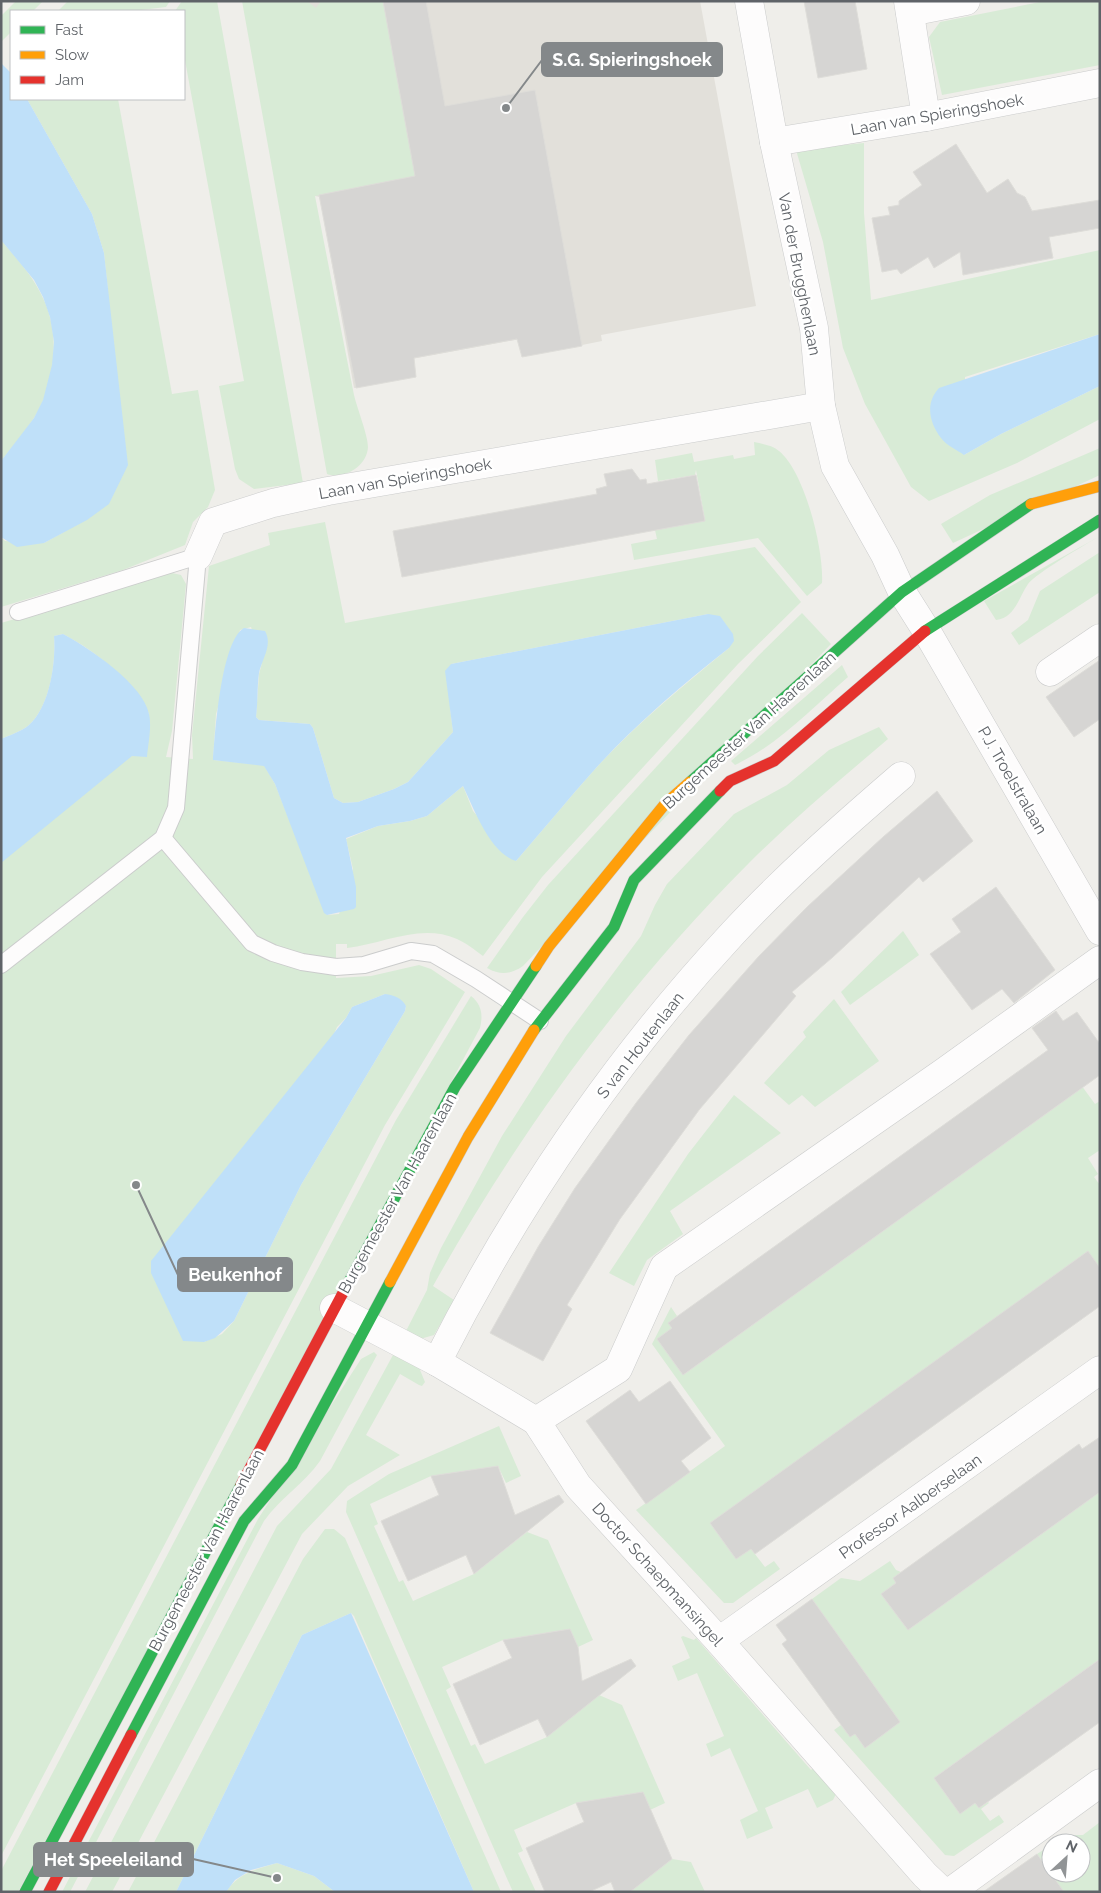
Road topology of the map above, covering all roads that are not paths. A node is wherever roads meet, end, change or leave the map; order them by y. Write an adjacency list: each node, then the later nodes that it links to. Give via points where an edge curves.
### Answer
1 (749, 1): 6 (street, Van der Brugghenlaan)
2 (966, 1): 3 (street)
3 (909, 7): 5 (street)
4 (1100, 83): 5 (street, Laan van Spieringshoek)
5 (926, 118): 6 (street, Laan van Spieringshoek)
6 (774, 142): 7 (street, Van der Brugghenlaan, via 814,328)
7 (821, 406): 10 (street, Laan van Spieringshoek, via 273,503 213,522); 11 (street, Van der Brugghenlaan, via 835,466)
8 (1100, 486): 11 (main road, Burgemeester Van Haarenlaan, via 1034,500)
9 (1100, 520): 13 (main road, Burgemeester Van Haarenlaan)
10 (198, 556): 12 (lane); 17 (lane, via 176,808)
11 (902, 592): 13 (street); 21 (main road, Burgemeester Van Haarenlaan, via 665,804 549,946)
12 (18, 612)
13 (926, 630): 18 (street, P.J. Troelstralaan); 22 (main road, Burgemeester Van Haarenlaan, via 774,761 730,781 634,880 614,927)
14 (1100, 638): 15 (street)
15 (1050, 672)
16 (902, 776): 25 (street, S van Houtenlaan, via 817,848 710,959 659,1020 553,1159 466,1305)
17 (163, 838): 20 (lane); 21 (lane, via 252,943 273,953 336,967 364,965 411,951 434,954)
18 (1100, 931)
19 (1100, 960): 27 (street, via 664,1267 618,1369)
20 (1, 965)
21 (511, 1002): 22 (lane); 23 (main road, Burgemeester Van Haarenlaan, via 455,1088)
22 (540, 1021): 24 (main road, Burgemeester Van Haarenlaan, via 468,1137)
23 (334, 1308): 24 (street, Doctor Schaepmansingel); 30 (main road, Burgemeester Van Haarenlaan)
24 (368, 1326): 25 (street, Doctor Schaepmansingel); 31 (main road, Burgemeester Van Haarenlaan, via 292,1465 244,1521)
25 (437, 1362): 27 (street, Doctor Schaepmansingel)
26 (1100, 1370): 28 (street, Professor Aalberselaan)
27 (536, 1421): 28 (street, Doctor Schaepmansingel, via 578,1486)
28 (719, 1641): 32 (street, Doctor Schaepmansingel, via 918,1868)
29 (1100, 1783): 33 (street)
30 (26, 1892)
31 (48, 1892)
32 (943, 1892)
33 (950, 1892)

